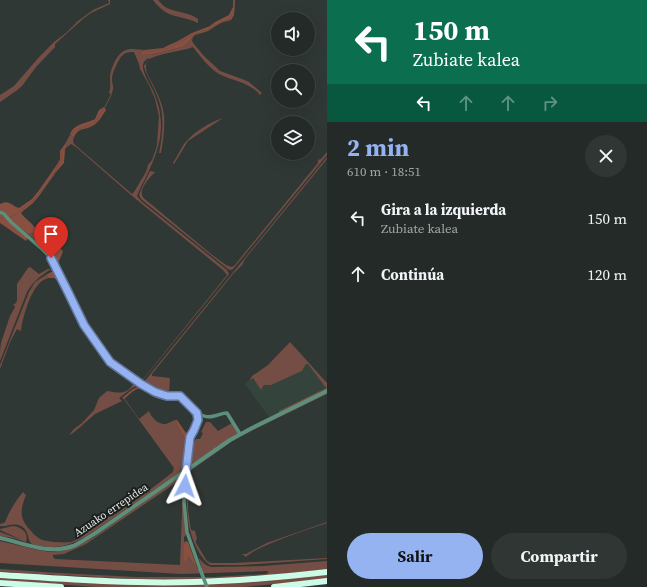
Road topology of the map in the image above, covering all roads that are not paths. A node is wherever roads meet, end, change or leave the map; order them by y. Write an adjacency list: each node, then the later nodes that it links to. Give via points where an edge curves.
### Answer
1 (0, 212): 3 (street, via 51,258 84,325 110,362 155,392 167,396 180,396)
2 (327, 391): 4 (street, Azuako errepidea)
3 (197, 413): 4 (street, via 205,417 227,413); 5 (street, via 198,420 190,437)
4 (240, 434): 5 (street, Azuako errepidea)
5 (186, 471): 6 (street, Azuako errepidea, via 73,546 45,549); 12 (street, bridge, via 184,502 187,532)
6 (0, 538)
7 (327, 572): 8 (highway, via 253,580 193,582 105,581)
8 (0, 575)
9 (327, 581): 13 (highway)
10 (0, 583): 11 (highway)
11 (61, 587)
12 (207, 587)
13 (274, 587)

